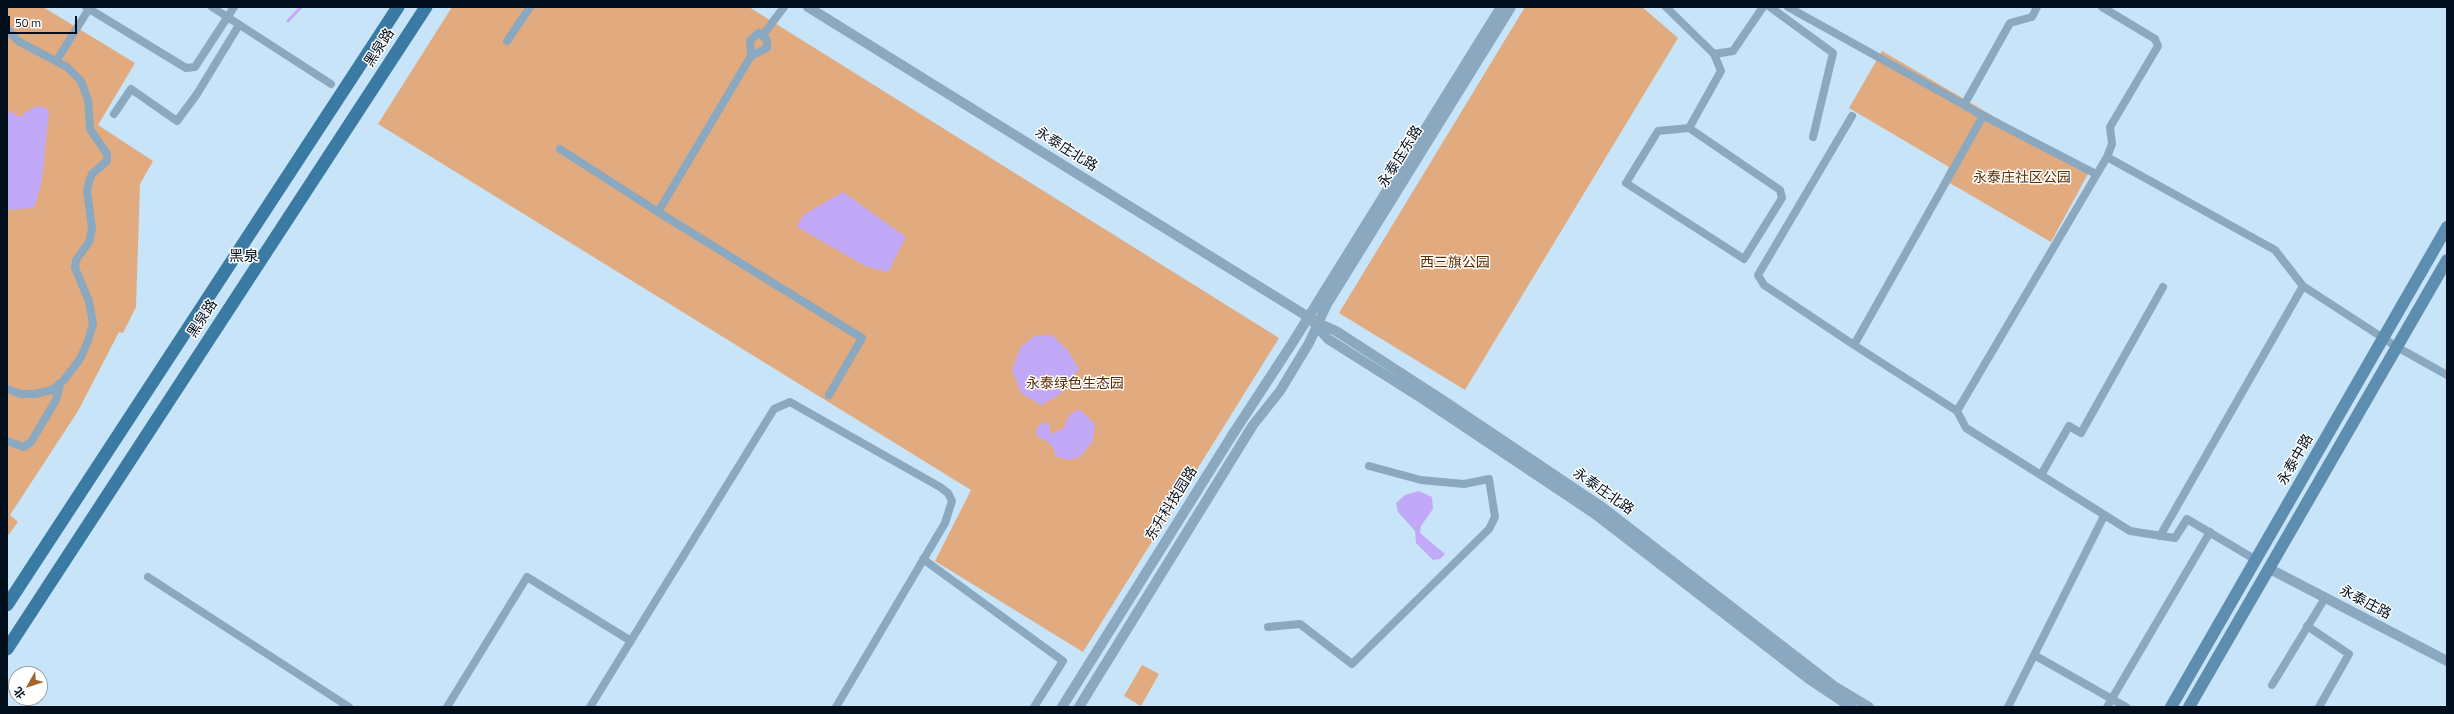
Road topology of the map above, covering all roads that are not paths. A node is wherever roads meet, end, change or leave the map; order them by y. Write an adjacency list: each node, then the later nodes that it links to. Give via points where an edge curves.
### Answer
1 (212, 7): 17 (street)
2 (234, 7): 17 (street)
3 (398, 7): 60 (main road, 黑泉路)
4 (426, 7): 64 (main road, 黑泉路)
5 (530, 7): 21 (street)
6 (784, 7): 20 (street)
7 (808, 7): 39 (street, 永泰庄北路)
8 (1501, 7): 39 (street, 永泰庄东路)
9 (1511, 7): 40 (street, 永泰庄东路, via 1326,304)
10 (1666, 7): 22 (street)
11 (1763, 7): 22 (street, via 1733,51)
12 (1770, 7): 30 (street, via 1833,53)
13 (1788, 7): 26 (street)
14 (2037, 7): 26 (street, via 2032,17 2010,22)
15 (2102, 7): 32 (street, via 2155,38 2158,46 2110,127 2112,144)
16 (88, 8): 17 (street, via 186,68 195,67); 24 (street)
17 (227, 17): 18 (street)
18 (239, 25): 25 (street); 27 (street, via 197,94 177,120 131,89)
19 (7, 29): 24 (street, via 18,42)
20 (763, 35): 23 (street, via 755,34 750,40); 23 (street, via 767,40 767,48)
21 (507, 41)
22 (1714, 54): 29 (street, via 1721,71)
23 (751, 56): 34 (street)
24 (57, 60): 45 (street, via 81,81 88,100 90,129 108,154 107,161 92,174 89,182 87,190 92,229 89,242 76,260 74,268 89,301 93,324 80,359)
25 (331, 84)
26 (1964, 105): 33 (street); 42 (street, via 1983,116)
27 (114, 114)
28 (1852, 116): 42 (street, via 1758,275 1764,285)
29 (1689, 128): 29 (street, via 1658,131 1626,183 1744,259 1782,198 1780,190)
30 (1813, 137)
31 (560, 149): 34 (street)
32 (2107, 157): 33 (street); 37 (street, via 2275,250)
33 (2096, 174): 48 (street)
34 (658, 212): 47 (street, via 862,338)
35 (2447, 227): 41 (main road, 永泰中路)
36 (2447, 260): 43 (main road)
37 (2303, 286): 41 (street); 54 (street)
38 (2163, 287): 51 (street, via 2081,433 2069,426)
39 (1308, 317): 40 (street, 永泰庄北路); 74 (street, 东升科技园路)
40 (1317, 325): 75 (street, 东升科技园路, via 1280,391 1253,425); 76 (street, 永泰庄北路, via 1328,339 1595,514 1809,679); 77 (street, 永泰庄北路, via 1336,331 1602,507 1834,686)
41 (2384, 338): 43 (street); 56 (main road, 永泰中路)
42 (1854, 345): 48 (street)
43 (2397, 347): 44 (street); 57 (main road)
44 (2447, 375)
45 (60, 384): 46 (street, via 52,390 35,394 21,394); 49 (street, via 56,400 31,442 24,446)
46 (7, 389)
47 (829, 395)
48 (1957, 411): 51 (street, via 1966,428)
49 (7, 440)
50 (1369, 466): 62 (street, via 1421,480 1464,484 1489,479 1495,517 1489,529 1352,664 1300,624)
51 (2040, 475): 52 (street)
52 (2104, 516): 54 (street, via 2130,531); 65 (street)
53 (2210, 532): 54 (street, via 2187,519 2175,538); 56 (street); 68 (street)
54 (2160, 536)
55 (924, 559): 63 (street, via 950,511 952,501 948,493 790,402 774,409); 72 (street); 73 (street, via 1063,661)
56 (2256, 560): 81 (main road, 永泰中路)
57 (2270, 569): 59 (street, 永泰庄路); 82 (main road)
58 (148, 577): 69 (street)
59 (2325, 598): 61 (street); 66 (street, 永泰庄路)
60 (7, 605)
61 (2307, 626): 67 (street); 83 (street, via 2350,654)
62 (1268, 627)
63 (631, 641): 70 (street, via 527,577); 71 (street)
64 (7, 649)
65 (2034, 655): 68 (street); 78 (street)
66 (2447, 661)
67 (2272, 685)
68 (2112, 699): 79 (street); 80 (street)
69 (349, 707)
70 (447, 707)
71 (590, 707)
72 (836, 707)
73 (1034, 707)
74 (1062, 707)
75 (1079, 707)
76 (1851, 707)
77 (1869, 707)
78 (2008, 707)
79 (2107, 707)
80 (2126, 707)
81 (2171, 707)
82 (2189, 707)
83 (2320, 707)

